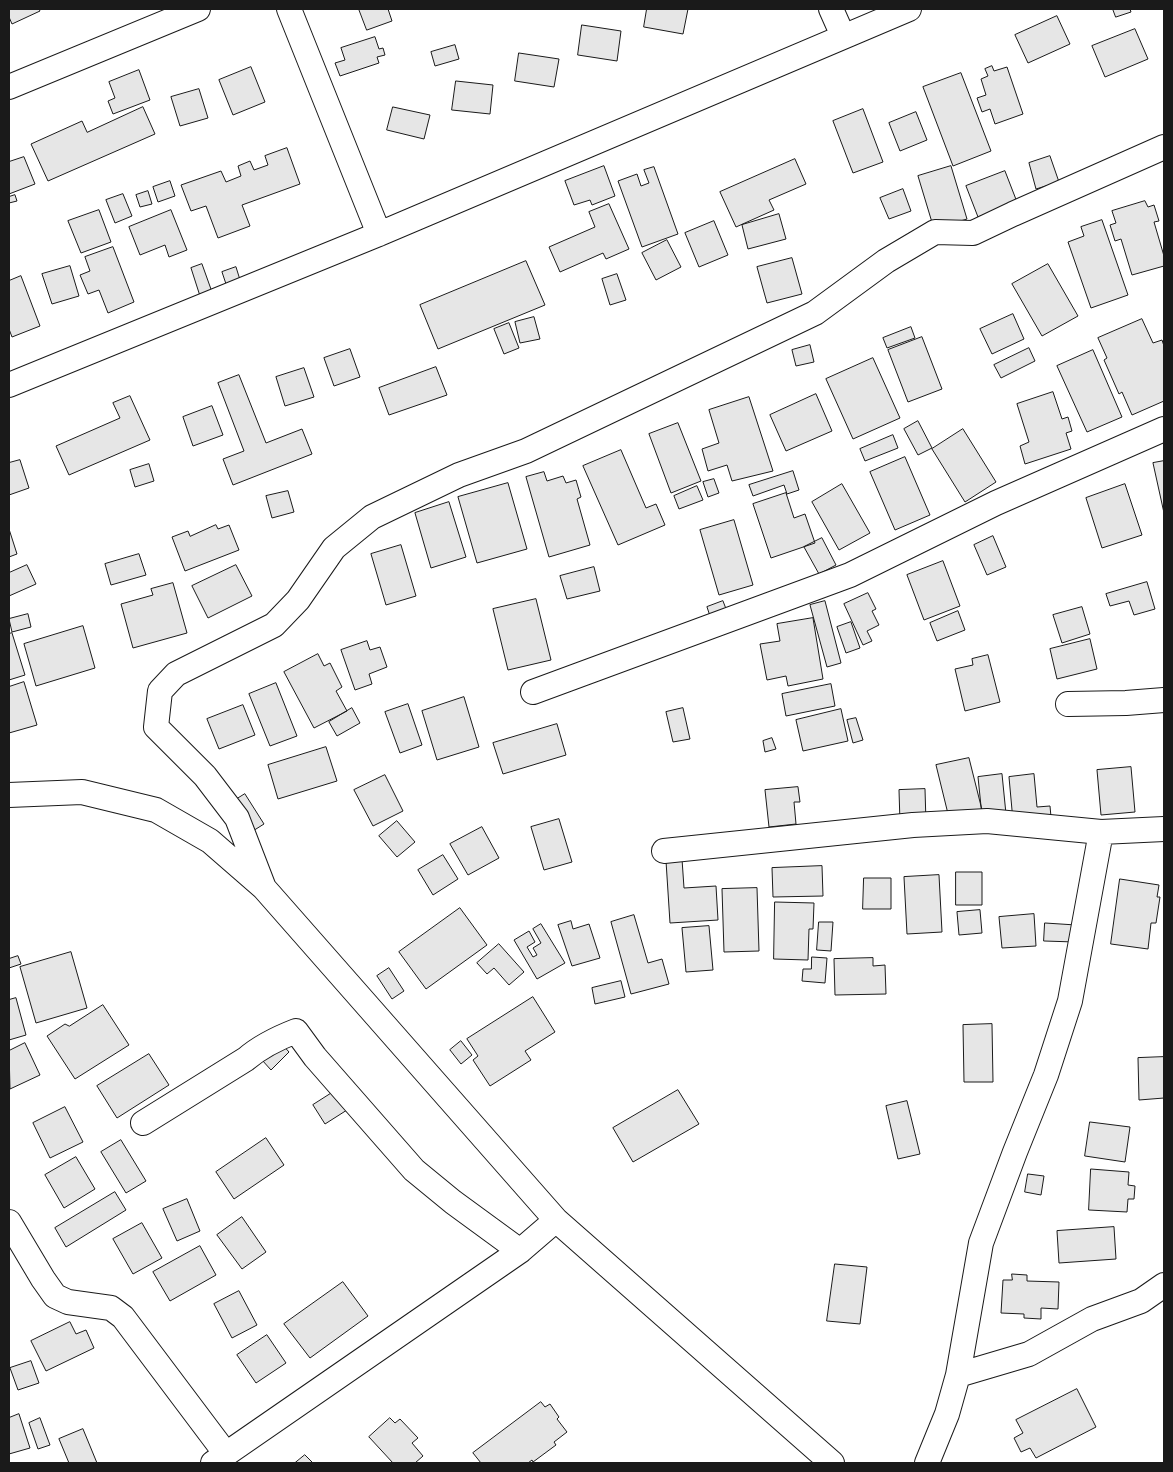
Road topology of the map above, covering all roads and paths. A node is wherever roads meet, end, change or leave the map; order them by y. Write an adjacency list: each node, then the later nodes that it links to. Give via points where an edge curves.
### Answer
1 (198, 9): 6 (street)
2 (289, 9): 8 (street)
3 (831, 9): 5 (street)
4 (909, 9): 5 (street)
5 (843, 36): 8 (street)
6 (9, 87)
7 (1164, 147): 18 (street, via 973,233 935,232 886,261 815,313 526,451 459,475 372,517 334,548 298,600 274,625 176,674 160,691 156,727 205,776 237,818)
8 (379, 234): 9 (street)
9 (9, 385)
10 (1164, 429): 11 (street, via 996,503 850,575)
11 (533, 692)
12 (1164, 700): 13 (street)
13 (1068, 704)
14 (9, 795): 18 (street, via 82,792 156,810 210,841)
15 (1164, 829): 16 (street)
16 (1101, 832): 17 (street, via 986,821 913,825); 24 (street, via 1070,1001 1046,1075 982,1243)
17 (664, 851)
18 (264, 888): 20 (street)
19 (144, 1123): 22 (street, via 256,1050 296,1031 414,1170)
20 (556, 1220): 22 (street); 26 (street)
21 (9, 1222): 25 (street, via 55,1296 68,1302 111,1308 123,1316)
22 (520, 1251): 25 (street)
23 (1164, 1284): 24 (street, via 1141,1300 1092,1319 1029,1354)
24 (958, 1375): 27 (street, via 947,1414)
25 (219, 1459)
26 (832, 1463)
27 (927, 1463)

